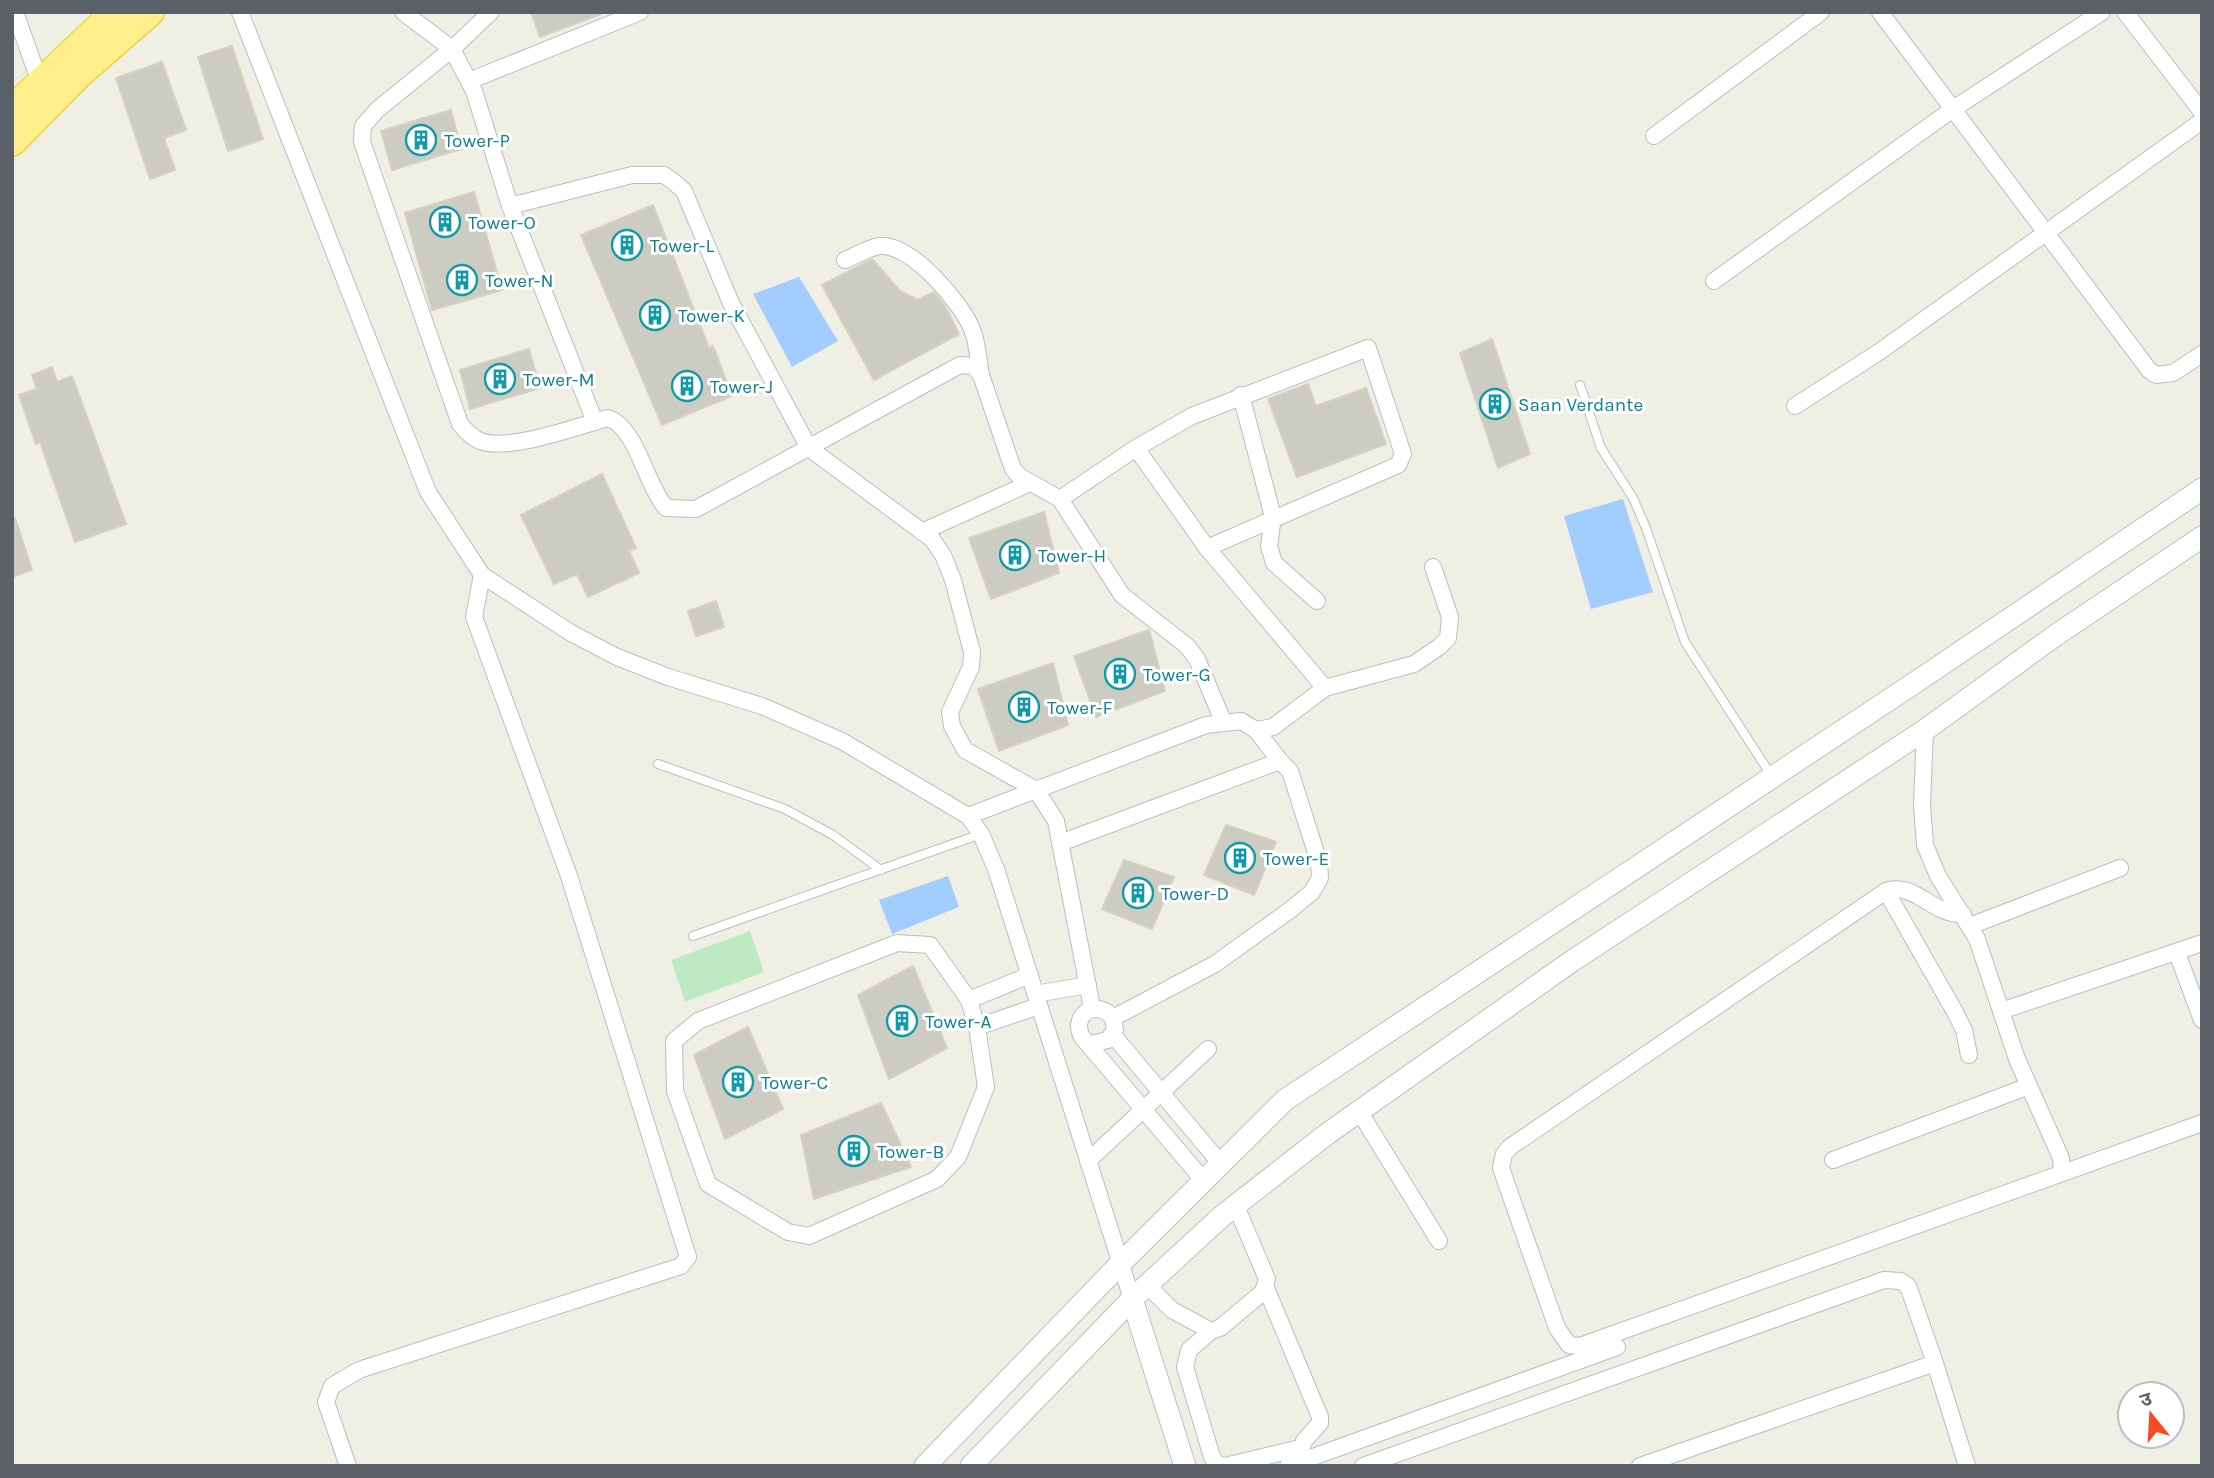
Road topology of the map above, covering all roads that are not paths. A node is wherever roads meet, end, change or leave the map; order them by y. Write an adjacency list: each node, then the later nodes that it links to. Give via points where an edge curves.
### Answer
1 (15, 12): 14 (street)
2 (115, 12): 14 (highway)
3 (150, 12): 20 (highway, via 79,74)
4 (240, 12): 41 (street, via 418,471)
5 (403, 12): 12 (street)
6 (491, 12): 12 (street)
7 (640, 12): 13 (street)
8 (1821, 12): 19 (street)
9 (1880, 12): 15 (street)
10 (2102, 12): 15 (street)
11 (2125, 12): 17 (street)
12 (452, 49): 13 (street); 30 (street, via 377,110 363,126 362,142 460,424 470,436 484,442 508,442)
13 (469, 81): 21 (street)
14 (40, 83): 16 (highway)
15 (1953, 109): 22 (street); 24 (street)
16 (12, 110)
17 (2202, 112)
18 (2202, 121): 22 (street)
19 (1654, 136)
20 (12, 142)
21 (510, 206): 30 (street); 31 (street, via 632,175 664,175 674,182 684,191 730,303)
22 (2046, 232): 25 (street, via 2149,370 2156,375 2173,373); 29 (street)
23 (845, 260): 26 (street, via 879,245 889,246 935,277 960,306 973,332)
24 (1714, 281)
25 (2202, 354)
26 (981, 375): 31 (street, via 974,366 960,365); 33 (street, via 1009,461)
27 (1580, 385): 49 (lane, via 1601,448 1647,528 1685,642)
28 (1241, 395): 32 (street); 36 (street); 36 (street, via 1368,348 1403,454 1398,465)
29 (1795, 406)
30 (594, 422): 31 (street, via 608,418 620,422 654,493 666,508 678,510 696,509)
31 (809, 448): 37 (street)
32 (1136, 448): 35 (street); 39 (street)
33 (1030, 483): 35 (street); 37 (street)
34 (2202, 489): 49 (street)
35 (1060, 499): 44 (street, via 1122,595 1197,659)
36 (1273, 520): 39 (street); 42 (street, via 1269,546 1274,563)
37 (922, 532): 50 (street, via 943,555 972,652 971,667 950,712 952,726 965,750)
38 (2202, 537): 46 (street)
39 (1208, 548): 43 (street)
40 (1433, 567): 43 (street, via 1450,617 1448,638 1414,664)
41 (482, 575): 51 (street, via 617,657 762,706 842,741); 93 (street, via 474,617 569,876 688,1256 681,1266 349,1375 332,1387 326,1402)
42 (1317, 601)
43 (1325, 688): 45 (street, via 1273,727)
44 (1223, 721): 45 (street, via 1241,721); 50 (street)
45 (1256, 730): 47 (street)
46 (1925, 730): 57 (street, via 1922,805 1926,845 1938,876); 77 (street, via 1572,961)
47 (1280, 761): 53 (street); 67 (street, via 1290,771 1320,862 1320,878 1312,892 1215,964)
48 (658, 764): 55 (lane, via 785,809 833,835)
49 (1773, 777): 81 (street, via 1319,1075 1285,1100)
50 (1036, 790): 51 (street); 53 (street, via 1056,821)
51 (968, 816): 52 (street)
52 (981, 834): 55 (lane); 61 (street)
53 (1060, 843): 62 (street)
54 (2120, 868): 57 (street)
55 (881, 870): 58 (lane)
56 (1885, 891): 57 (street, via 1906,889 1943,913); 73 (street, via 1955,1012); 82 (street, via 1504,1154 1501,1168 1563,1339 1580,1346)
57 (1966, 920): 66 (street)
58 (693, 936)
59 (2202, 943): 60 (street)
60 (2178, 953): 66 (street); 68 (street)
61 (1030, 975): 63 (street); 64 (street)
62 (1088, 985): 64 (street); 65 (street)
63 (969, 1000): 69 (street); 69 (street, via 930,945 897,943 698,1021 674,1041 675,1091 708,1184 788,1232 809,1236 937,1180 958,1157 986,1087)
64 (1037, 1000): 69 (street); 80 (street)
65 (1092, 1009): 67 (street, via 1104,1009); 71 (street, via 1082,1015 1079,1027)
66 (2001, 1011): 74 (street)
67 (1114, 1018): 70 (street)
68 (2202, 1020)
69 (977, 1027)
70 (1112, 1035): 71 (street, via 1104,1043); 75 (street)
71 (1091, 1044): 76 (street)
72 (1208, 1049): 75 (street)
73 (1969, 1055)
74 (2029, 1086): 79 (street); 82 (street, via 2061,1158)
75 (1162, 1094): 76 (street); 81 (street)
76 (1145, 1108): 80 (street); 83 (street)
77 (1359, 1111): 84 (street); 85 (street)
78 (2202, 1123): 82 (street)
79 (1833, 1160)
80 (1088, 1161): 86 (street)
81 (1221, 1164): 83 (street)
82 (2062, 1172)
83 (1205, 1181): 86 (street)
84 (1236, 1206): 87 (street, via 1267,1279); 88 (street)
85 (1438, 1241)
86 (1121, 1263): 88 (street); 94 (street)
87 (1266, 1288): 89 (street); 92 (street, via 1320,1417)
88 (1140, 1292): 89 (street); 95 (street); 96 (street)
89 (1211, 1331): 92 (street, via 1189,1350 1185,1367 1212,1457 1226,1466)
90 (1617, 1347): 92 (street)
91 (1935, 1363): 97 (street, via 1908,1286 1884,1280); 98 (street); 99 (street)
92 (1302, 1460)
93 (348, 1466)
94 (925, 1466)
95 (971, 1466)
96 (1185, 1466)
97 (1363, 1466)
98 (1640, 1466)
99 (1967, 1466)

